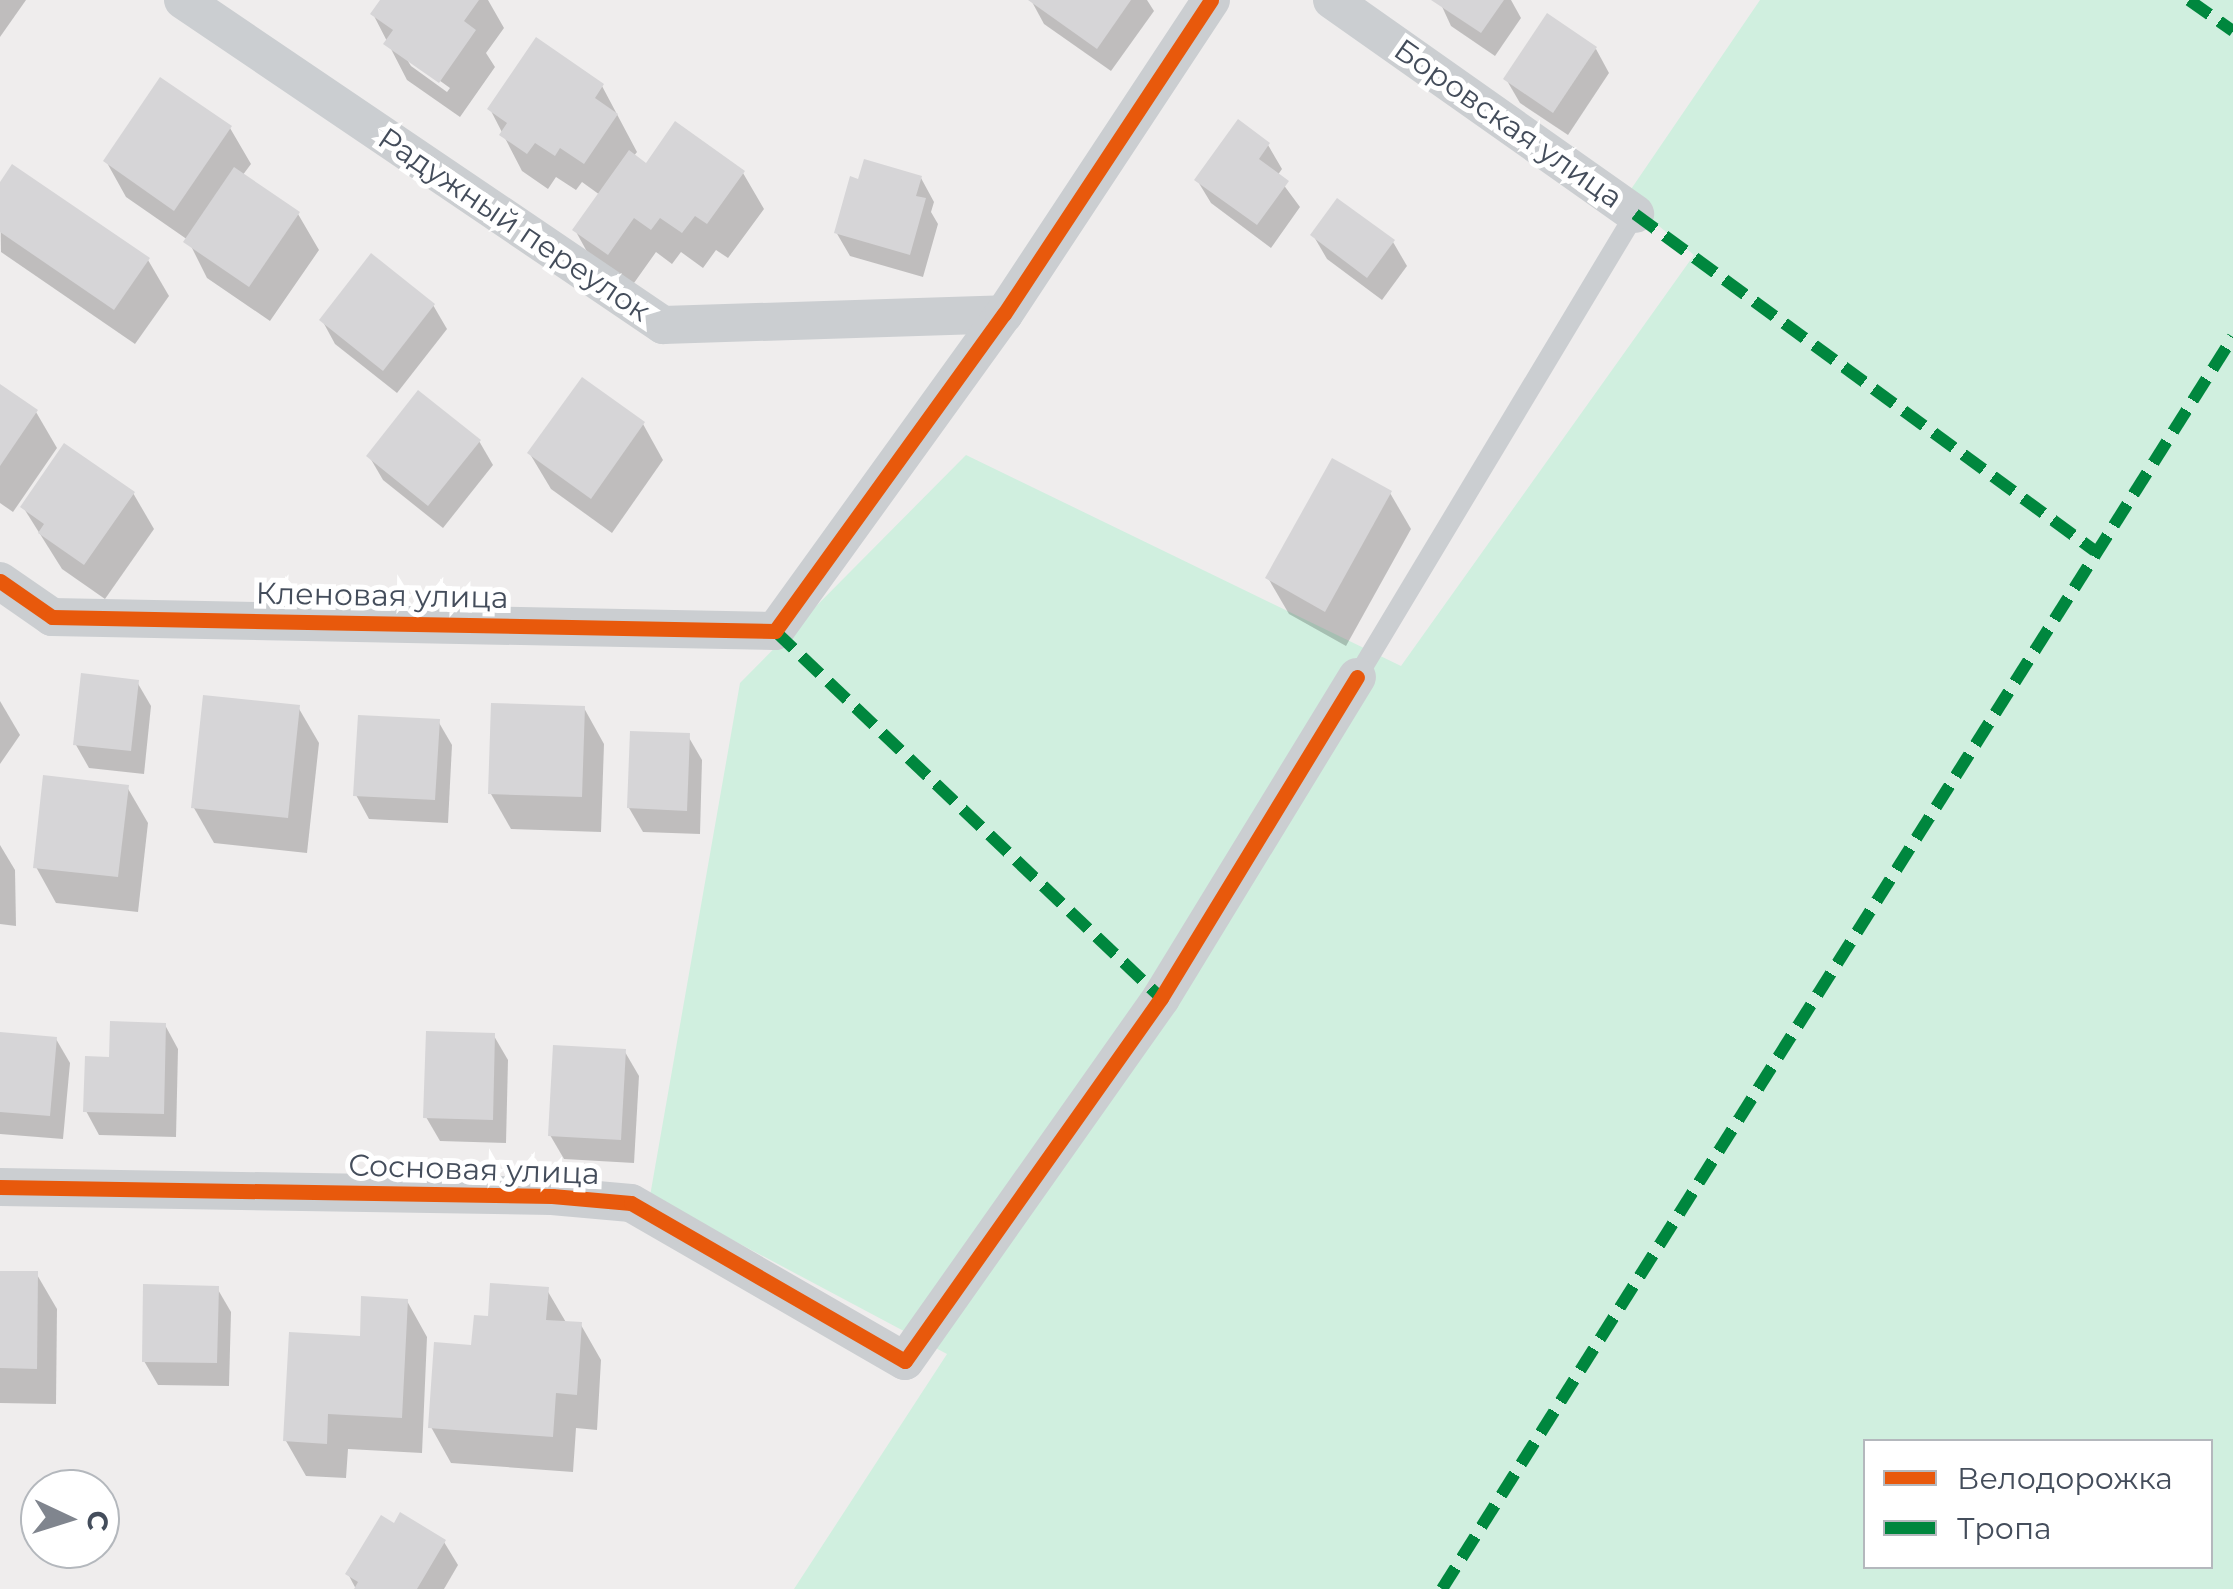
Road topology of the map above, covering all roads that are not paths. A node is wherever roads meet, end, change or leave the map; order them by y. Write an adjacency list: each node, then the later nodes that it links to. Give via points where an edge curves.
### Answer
1 (182, 0): 5 (street, Радужный переулок, via 662,325)
2 (1211, 0): 5 (street)
3 (1332, 0): 4 (street, Боровская улица)
4 (1635, 214): 7 (lane)
5 (1004, 314): 6 (street, Кленовая улица, via 775,631 52,616)
6 (0, 581)
7 (1357, 676): 8 (street, Сосновая улица, via 1161,998 905,1361 631,1204 552,1196)
8 (0, 1187)

